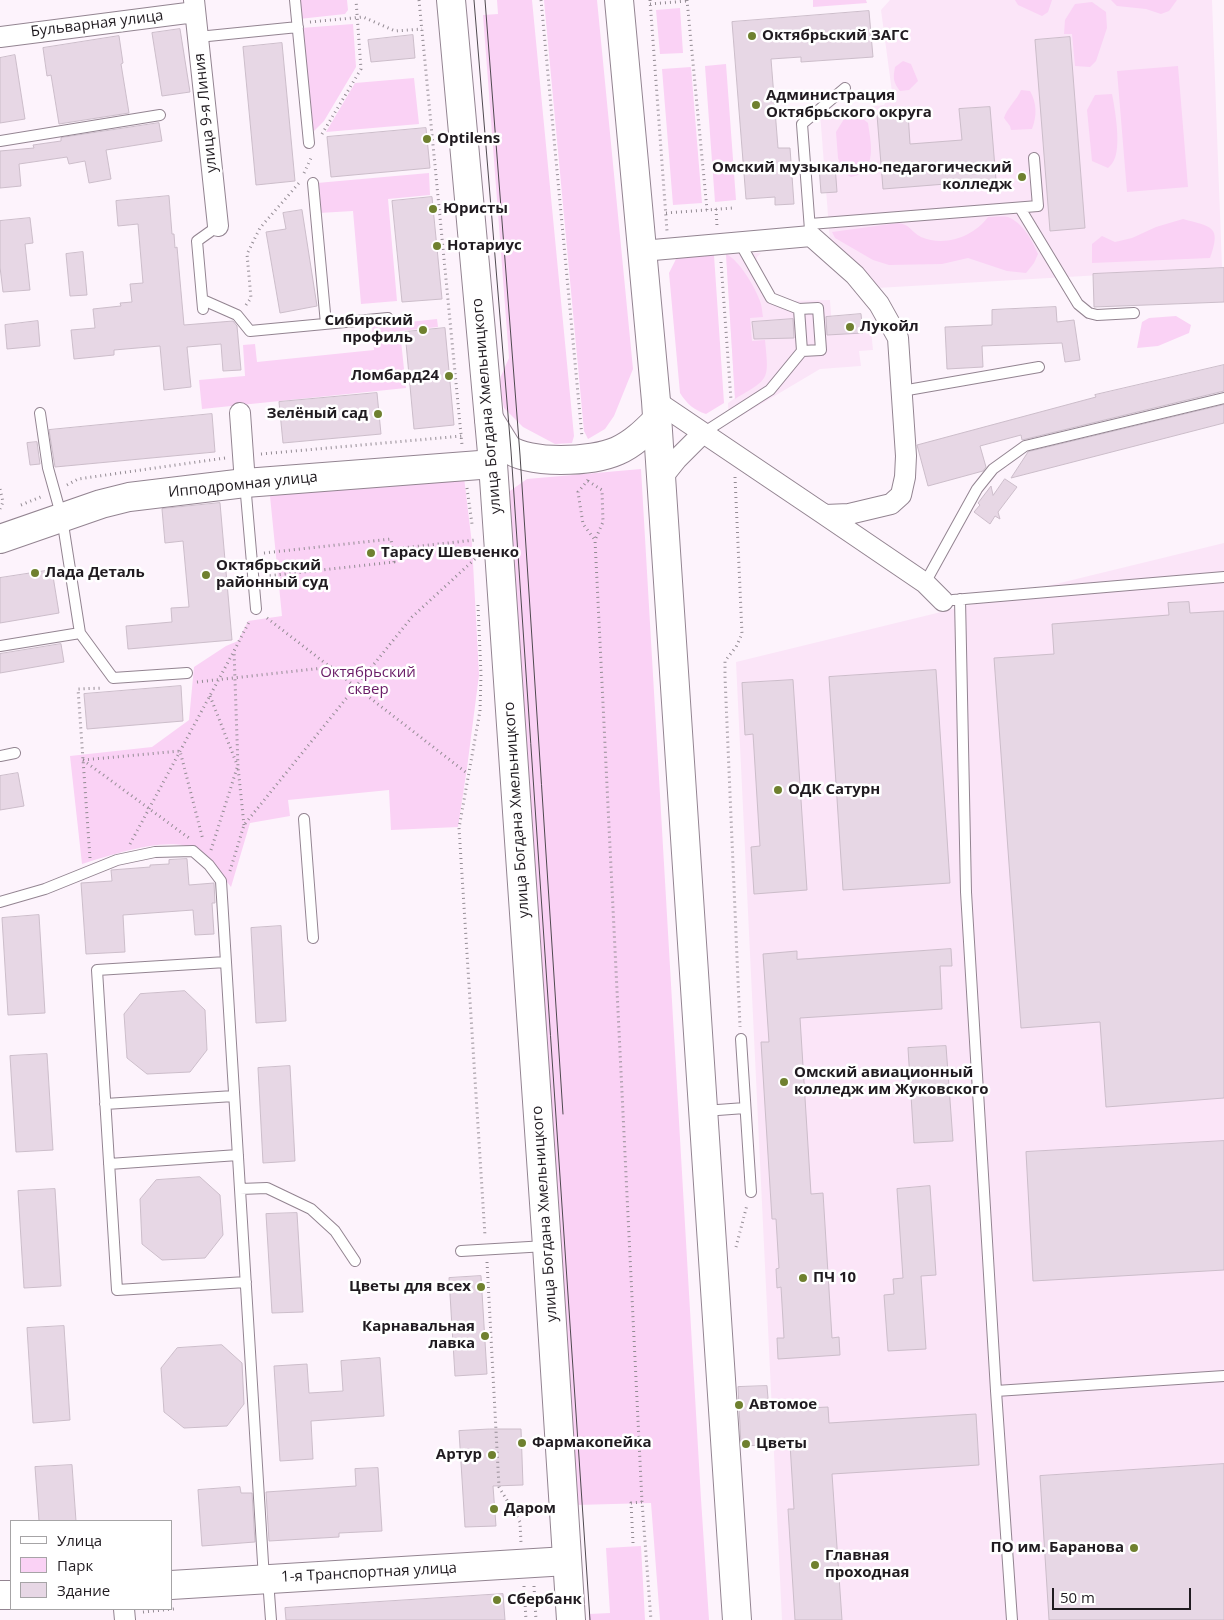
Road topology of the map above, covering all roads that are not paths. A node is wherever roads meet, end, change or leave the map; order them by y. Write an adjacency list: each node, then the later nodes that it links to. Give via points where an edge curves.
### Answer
1 (295, 0): 5 (lane)
2 (451, 0): 30 (main road, улица Богдана Хмельницкого)
3 (620, 0): 18 (main road)
4 (194, 6): 6 (street, улица 9-я Линия); 7 (street, Бульварная улица)
5 (297, 25): 6 (lane); 11 (lane)
6 (198, 36): 15 (street, улица 9-я Линия)
7 (0, 37)
8 (845, 88): 16 (lane, via 802,124)
9 (160, 115): 10 (lane)
10 (0, 141)
11 (311, 148)
12 (1034, 158): 14 (lane, via 1038,206)
13 (313, 183): 22 (lane)
14 (1020, 208): 16 (lane); 20 (lane, via 1078,304 1097,315)
15 (218, 226): 22 (lane, via 197,241 203,304 238,315 250,331)
16 (810, 230): 17 (street); 25 (street, via 879,304 898,338)
17 (740, 243): 18 (street); 19 (lane, via 771,298)
18 (656, 250): 27 (main road)
19 (799, 309): 23 (lane); 23 (lane, via 818,308 821,350)
20 (1134, 312)
21 (388, 318): 22 (lane)
22 (326, 324)
23 (802, 351): 31 (lane, via 770,390)
24 (1039, 367): 25 (lane)
25 (902, 391): 35 (street, via 906,456 901,495 891,504 849,514)
26 (1224, 398): 39 (lane, via 1025,446 993,468 977,489)
27 (657, 411): 30 (main road, via 635,440 611,453 549,460 511,451); 31 (street); 33 (main road)
28 (40, 413): 36 (lane, via 48,468)
29 (240, 413): 34 (street)
30 (489, 419): 32 (main road, улица Богдана Хмельницкого)
31 (703, 433): 33 (street); 35 (street)
32 (493, 464): 34 (main road, Ипподромная улица); 60 (main road, улица Богдана Хмельницкого)
33 (661, 479): 55 (main road)
34 (245, 483): 36 (main road, Ипподромная улица, via 129,497); 41 (lane)
35 (825, 515): 39 (street)
36 (62, 518): 37 (main road, Ипподромная улица); 42 (lane)
37 (0, 539)
38 (1224, 577): 40 (lane)
39 (926, 583): 40 (street)
40 (951, 600): 65 (lane)
41 (256, 609)
42 (80, 633): 43 (lane); 44 (lane, via 113,678)
43 (0, 646)
44 (188, 673)
45 (15, 753): 46 (lane)
46 (0, 756)
47 (304, 819): 49 (lane)
48 (0, 902): 50 (lane, via 121,860 155,852 193,851 221,881)
49 (313, 938)
50 (226, 962): 52 (lane); 53 (lane, via 97,970)
51 (741, 1039): 54 (lane)
52 (234, 1096): 53 (lane); 56 (lane)
53 (106, 1104): 57 (lane)
54 (745, 1108): 55 (lane); 59 (lane)
55 (703, 1111): 71 (main road)
56 (238, 1156): 57 (lane); 58 (lane)
57 (109, 1164): 63 (lane, via 117,1290)
58 (240, 1189): 62 (lane, via 267,1188 312,1209 335,1231); 63 (lane)
59 (751, 1192)
60 (547, 1246): 61 (lane); 66 (main road, улица Богдана Хмельницкого)
61 (461, 1251)
62 (355, 1261)
63 (246, 1282): 67 (lane)
64 (1224, 1376): 65 (lane)
65 (996, 1391): 72 (lane)
66 (567, 1561): 67 (main road, 1-я Транспортная улица, via 528,1575); 70 (main road, улица Богдана Хмельницкого)
67 (266, 1579): 68 (main road, 1-я Транспортная улица); 69 (lane)
68 (172, 1585)
69 (271, 1620)
70 (571, 1620)
71 (737, 1620)
72 (1012, 1620)

